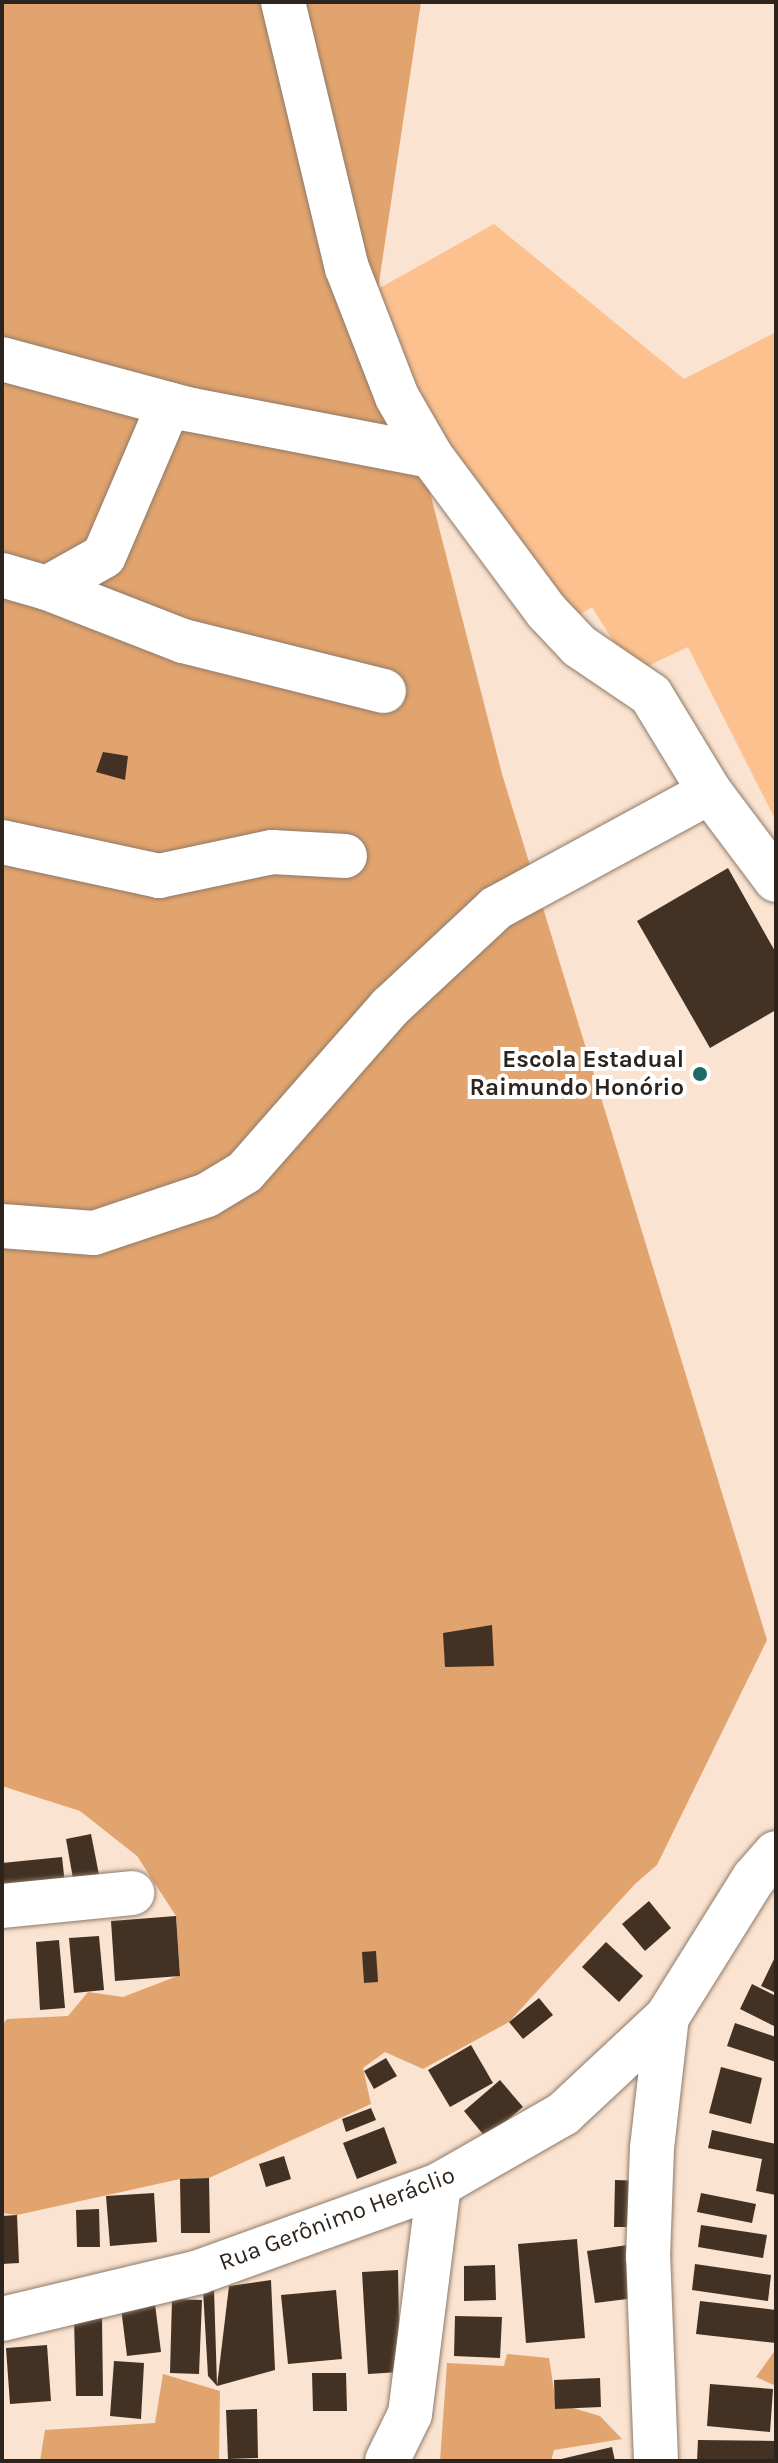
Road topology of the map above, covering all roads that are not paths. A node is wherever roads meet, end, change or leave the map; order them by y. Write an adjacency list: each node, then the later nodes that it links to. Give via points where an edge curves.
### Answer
1 (283, 2): 4 (street, via 347,268 397,397)
2 (2, 359): 3 (street)
3 (169, 404): 4 (street); 6 (street, via 104,556)
4 (431, 456): 8 (street, via 547,612 579,646 651,695)
5 (2, 575): 6 (street)
6 (47, 588): 7 (street, via 183,641)
7 (384, 691)
8 (710, 792): 11 (street); 12 (street, via 496,908 390,1007 245,1172 207,1195 94,1233)
9 (2, 842): 10 (street, via 159,876 272,852)
10 (345, 856)
11 (776, 880)
12 (2, 1226)
13 (776, 1853): 16 (street, Rua Gerônimo Heráclio, via 754,1878)
14 (132, 1893): 15 (street)
15 (2, 1906)
16 (667, 2017): 17 (street, Rua Gerônimo Heráclio, via 563,2114); 20 (street, via 652,2148 648,2257)
17 (439, 2185): 18 (street, Rua Gerônimo Heráclio, via 199,2272); 19 (street, via 410,2414)
18 (2, 2319)
19 (387, 2461)
20 (656, 2461)

